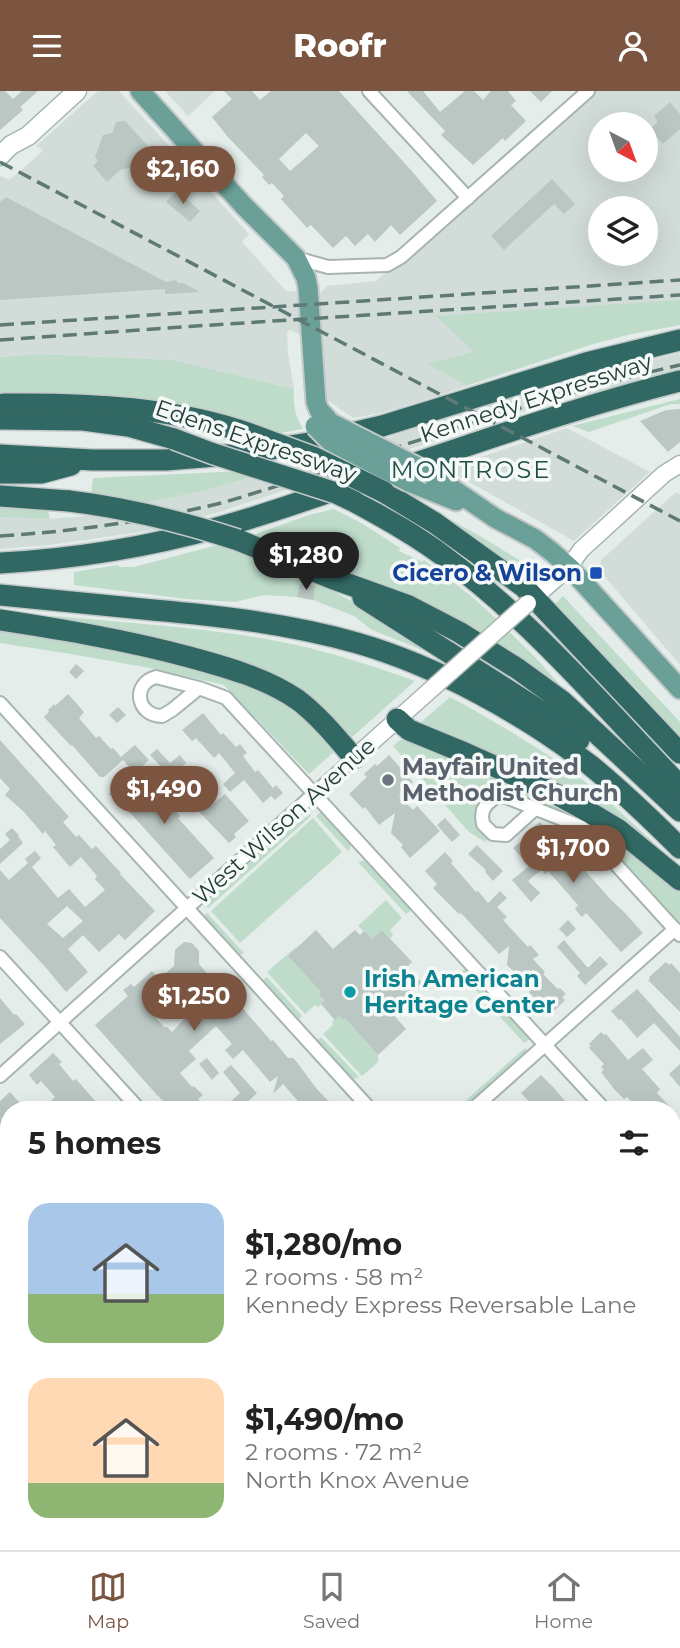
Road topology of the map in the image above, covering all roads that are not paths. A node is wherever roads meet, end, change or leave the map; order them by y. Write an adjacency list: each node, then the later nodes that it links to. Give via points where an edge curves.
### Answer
1 (77, 91): 5 (main road)
2 (140, 91): 9 (main road)
3 (369, 91): 8 (street)
4 (587, 91): 8 (street)
5 (28, 136): 6 (main road); 7 (main road)
6 (0, 156)
7 (0, 170)
8 (468, 198): 11 (street, via 394,262)
9 (244, 206): 10 (main road); 17 (main road, via 295,286 305,405)
10 (296, 258): 11 (street); 12 (main road)
11 (328, 267): 12 (street)
12 (306, 278): 17 (main road, via 316,402)
13 (680, 340): 19 (highway, Kennedy Expressway, via 309,443 166,460)
14 (680, 381): 24 (highway, Kennedy Expressway, via 589,405 220,527 99,552)
15 (0, 406): 28 (highway, bridge, via 73,405 150,412 229,426 257,436 384,492 524,587)
16 (0, 419): 36 (highway, Edens Expressway, bridge, via 83,420 128,426 355,502 428,545 483,587)
17 (323, 425): 23 (main road, bridge, via 431,474); 23 (main road, bridge, via 330,441 409,482)
18 (0, 455): 19 (highway, Kennedy Expressway)
19 (93, 460): 21 (highway, via 41,473)
20 (678, 466): 25 (street, West Wilson Avenue, via 671,481 613,535)
21 (0, 473)
22 (0, 496): 26 (highway, bridge, via 69,501 189,524)
23 (495, 517): 25 (main road, via 535,539)
24 (0, 563)
25 (569, 567): 28 (street, West Wilson Avenue); 31 (main road)
26 (331, 578): 39 (highway, via 550,717 600,756); 40 (highway, via 409,606 518,669 572,710)
27 (0, 595): 39 (highway, via 222,616 358,643 440,675 528,722 590,765)
28 (531, 600): 33 (street, West Wilson Avenue, bridge); 34 (highway)
29 (0, 619): 35 (highway, via 135,643 238,671 298,700)
30 (199, 688): 37 (street, via 226,698)
31 (680, 689)
32 (0, 703): 43 (street)
33 (397, 719): 35 (street, West Wilson Avenue); 42 (highway, via 409,730 589,812 619,830)
34 (680, 753)
35 (354, 758): 37 (street, West Wilson Avenue)
36 (680, 786)
37 (316, 794): 43 (street, West Wilson Avenue); 47 (street)
38 (536, 808): 44 (street, via 583,827)
39 (639, 808): 41 (highway)
40 (680, 811)
41 (680, 848)
42 (680, 880)
43 (186, 909): 46 (street, West Wilson Avenue); 50 (street)
44 (678, 932): 47 (street)
45 (0, 957): 46 (street)
46 (59, 1023): 48 (street, West Wilson Avenue); 49 (street)
47 (545, 1045): 51 (street); 52 (street)
48 (0, 1076)
49 (132, 1101)
50 (362, 1101)
51 (482, 1101)
52 (597, 1101)

